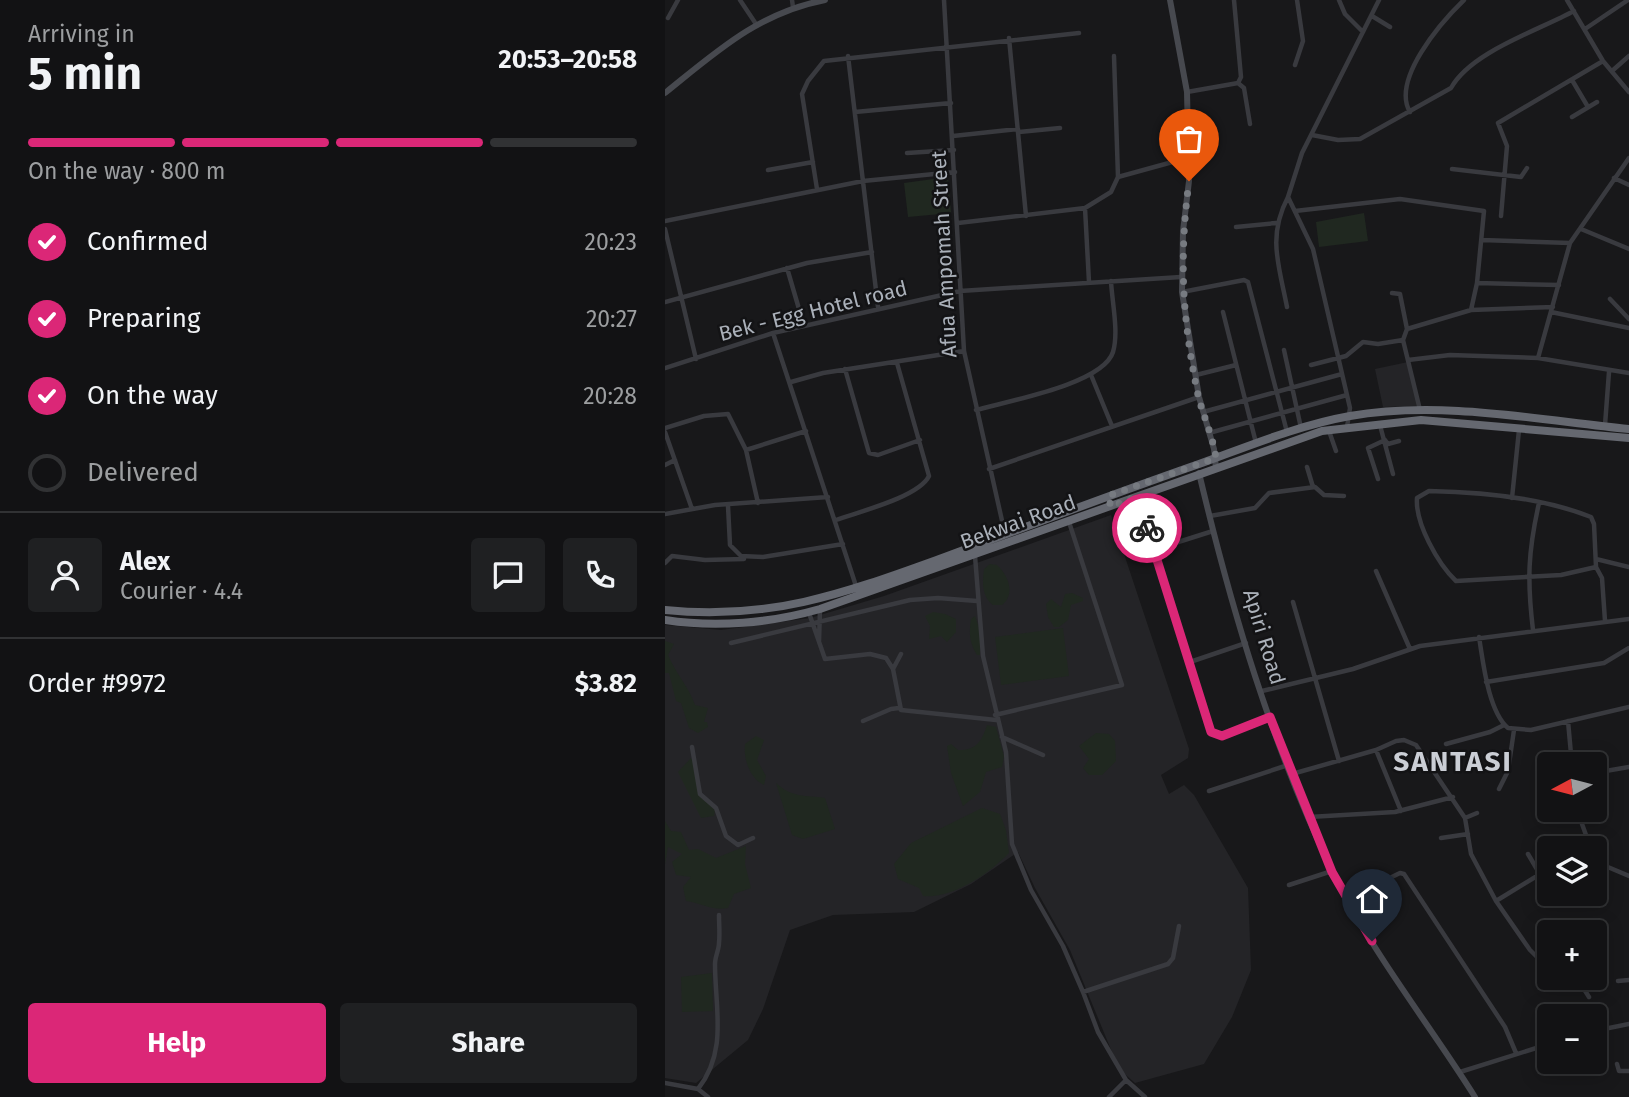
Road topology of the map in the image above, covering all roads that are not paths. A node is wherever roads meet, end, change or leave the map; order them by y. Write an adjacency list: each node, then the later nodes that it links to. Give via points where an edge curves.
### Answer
1 (678, 0): 16 (street)
2 (740, 0): 17 (street)
3 (825, 0): 13 (street)
4 (944, 0): 23 (street, Afua Ampomah Street)
5 (1170, 0): 32 (street)
6 (1234, 0): 31 (street)
7 (1297, 0): 28 (street, via 1303,41)
8 (1339, 0): 21 (street, via 1345,14)
9 (1379, 0): 15 (street)
10 (1464, 0): 39 (street, via 1430,38 1408,81 1403,99)
11 (1567, 0): 14 (street)
12 (1628, 0): 19 (street)
13 (792, 4): 17 (street)
14 (1574, 11): 19 (street); 39 (street, via 1506,44 1458,74 1451,88)
15 (1372, 16): 18 (street); 21 (street)
16 (668, 18)
17 (756, 24): 34 (street)
18 (1391, 27)
19 (1585, 29): 27 (street)
20 (1079, 33): 22 (street)
21 (1364, 33): 45 (street)
22 (1009, 38): 23 (street); 43 (street)
23 (946, 48): 25 (street); 36 (street, Afua Ampomah Street)
24 (1114, 55): 56 (street)
25 (848, 56): 38 (street); 50 (street, via 824,61 803,87)
26 (1629, 56): 29 (street)
27 (1603, 61): 29 (street); 30 (street)
28 (1294, 65)
29 (1612, 71): 33 (street)
30 (1572, 80): 37 (street); 55 (street, via 1499,122 1507,142)
31 (1238, 83): 32 (street); 41 (street, via 1244,88)
32 (1187, 92): 48 (street)
33 (1629, 92)
34 (665, 93)
35 (1597, 102): 37 (street)
36 (951, 103): 38 (street); 44 (street, Afua Ampomah Street)
37 (1588, 107): 40 (street)
38 (855, 112): 58 (street)
39 (1410, 112): 45 (street, via 1355,140)
40 (1572, 117)
41 (1250, 124)
42 (1060, 128): 43 (street)
43 (1019, 130): 44 (street); 64 (street)
44 (953, 135): 46 (street, Afua Ampomah Street)
45 (1312, 135): 61 (street)
46 (954, 150): 47 (street); 54 (street, Afua Ampomah Street)
47 (907, 153)
48 (1187, 158): 56 (street); 77 (street)
49 (1629, 158): 57 (street)
50 (813, 162): 53 (street); 60 (street)
51 (1527, 168): 55 (street, via 1523,177)
52 (1452, 169): 55 (street)
53 (768, 170)
54 (955, 172): 58 (street); 67 (street, Afua Ampomah Street)
55 (1504, 174): 65 (street)
56 (1118, 177): 62 (street, via 1111,192)
57 (1614, 177): 59 (street); 71 (street)
58 (863, 181): 60 (street); 75 (street)
59 (1629, 185)
60 (817, 190): 66 (street)
61 (1288, 197): 63 (street); 68 (street)
62 (1085, 208): 64 (street); 79 (street)
63 (1295, 211): 72 (street, via 1400,198 1437,202 1484,211); 101 (street, via 1313,249)
64 (1026, 216): 67 (street)
65 (1501, 216)
66 (665, 221)
67 (958, 223): 82 (street, Afua Ampomah Street)
68 (1276, 223): 69 (street); 89 (street, via 1275,250)
69 (1236, 227)
70 (665, 229): 85 (street)
71 (1581, 229): 73 (street); 74 (street)
72 (1482, 240): 73 (street); 80 (street)
73 (1570, 243): 81 (street)
74 (1629, 249)
75 (872, 252): 76 (street); 88 (street)
76 (786, 268): 85 (street); 94 (street)
77 (1181, 277): 78 (street, Bek - Egg Hotel road); 83 (street)
78 (1111, 281): 79 (street, Bek - Egg Hotel road); 113 (street, via 1115,345 1106,365)
79 (1089, 282): 82 (street, Bek - Egg Hotel road)
80 (1477, 283): 81 (street); 91 (street)
81 (1559, 285): 90 (street)
82 (960, 291): 88 (street, Bek - Egg Hotel road); 100 (street, Afua Ampomah Street)
83 (1182, 292): 114 (street); 117 (street, via 1248,282)
84 (1392, 293): 96 (street, via 1400,294)
85 (680, 297): 87 (street); 103 (street)
86 (1610, 299): 93 (street)
87 (665, 302)
88 (878, 307): 94 (street, Bek - Egg Hotel road)
89 (1287, 307)
90 (1552, 309): 91 (street); 95 (street); 102 (street)
91 (1471, 310): 96 (street)
92 (1223, 312): 106 (street)
93 (1629, 319)
94 (804, 326): 97 (street, Bek - Egg Hotel road)
95 (1629, 328)
96 (1407, 329): 98 (street)
97 (773, 333): 103 (street, Bek - Egg Hotel road); 115 (street)
98 (1403, 340): 101 (street, via 1363,342); 104 (street)
99 (1284, 350): 116 (street)
100 (964, 351): 105 (street); 122 (street, Afua Ampomah Street)
101 (1338, 358): 107 (street); 112 (street)
102 (1538, 358): 104 (street, via 1450,355); 110 (street)
103 (696, 359): 108 (street, Bek - Egg Hotel road)
104 (1408, 360): 123 (street)
105 (897, 363): 109 (street); 141 (street)
106 (1236, 365): 114 (street); 120 (street)
107 (1311, 365)
108 (665, 368)
109 (845, 369): 115 (street); 141 (street, via 869,453 878,455)
110 (1609, 372): 111 (street); 130 (street)
111 (1629, 373)
112 (1342, 374): 116 (street); 118 (street)
113 (1091, 375): 122 (street); 128 (street)
114 (1195, 375): 119 (street)
115 (791, 382): 137 (street)
116 (1292, 390): 117 (street); 121 (street)
117 (1277, 393): 120 (street); 125 (street)
118 (1347, 395): 121 (street); 126 (street)
119 (1199, 397): 124 (street); 128 (street)
120 (1245, 402): 124 (street); 127 (street)
121 (1297, 407): 125 (street); 133 (street)
122 (976, 410): 152 (street, Afua Ampomah Street)
123 (1420, 411): 126 (highway, Bekwai Road); 130 (highway, Bekwai Road)
124 (1203, 412): 138 (street)
125 (1281, 412): 127 (street); 139 (street)
126 (1351, 416): 131 (street); 133 (highway, Bekwai Road)
127 (1250, 421): 138 (street); 144 (street)
128 (1112, 426): 152 (street)
129 (1380, 426): 131 (highway, Bekwai Road); 132 (highway, Bekwai Road, via 1420,420); 142 (street); 143 (street, via 1388,444)
130 (1605, 426): 134 (highway, Bekwai Road)
131 (1347, 427): 136 (highway, Bekwai Road)
132 (1519, 427): 140 (highway, Bekwai Road); 161 (street)
133 (1301, 429): 139 (highway, Bekwai Road)
134 (1629, 429)
135 (665, 430): 145 (street, via 723,413 731,419); 148 (street)
136 (1329, 430): 146 (street); 151 (highway, Bekwai Road)
137 (806, 431): 145 (street); 159 (street)
138 (1209, 433): 147 (street)
139 (1287, 433): 144 (highway, Bekwai Road)
140 (1629, 438)
141 (920, 440): 169 (street, via 928,470 926,483)
142 (1383, 441): 154 (street); 155 (street, via 1368,448)
143 (1399, 441)
144 (1256, 444): 147 (highway, Bekwai Road)
145 (746, 450): 163 (street)
146 (1336, 451)
147 (1216, 458): 151 (street); 157 (highway, Bekwai Road)
148 (675, 460): 149 (street); 166 (street)
149 (665, 465)
150 (1307, 467): 156 (street)
151 (1216, 468): 153 (highway, Bekwai Road)
152 (989, 469): 172 (street, Afua Ampomah Street)
153 (1199, 473): 160 (highway, Bekwai Road); 168 (street, Apiri Road)
154 (1393, 474)
155 (1378, 479)
156 (1313, 487): 158 (street, via 1324,495); 168 (street, via 1269,493 1255,508)
157 (1108, 496): 165 (highway); 172 (highway, Bekwai Road)
158 (1344, 496)
159 (828, 497): 163 (street); 169 (street)
160 (1135, 497): 165 (highway, Bekwai Road); 175 (street)
161 (1512, 498): 162 (street); 183 (street, via 1429,491 1417,498 1417,513 1456,581)
162 (1539, 502): 178 (street, via 1591,517); 183 (street)
163 (758, 503): 164 (street)
164 (728, 506): 166 (street); 177 (street, via 730,545)
165 (1111, 507): 170 (highway, Bekwai Road)
166 (692, 509): 167 (street)
167 (665, 514)
168 (1209, 516): 171 (street, Apiri Road)
169 (836, 520): 173 (street)
170 (1069, 522): 174 (highway, Bekwai Road); 210 (street, via 1122,685)
171 (1213, 531): 175 (street); 199 (street, Apiri Road)
172 (1005, 535): 174 (street, Afua Ampomah Street); 184 (highway, Bekwai Road)
173 (843, 544): 177 (street); 184 (street)
174 (1008, 545): 176 (highway, Bekwai Road)
175 (1153, 550): 203 (street)
176 (975, 556): 184 (highway, Bekwai Road); 185 (street)
177 (749, 558): 179 (street, via 672,556)
178 (1596, 559): 180 (street); 181 (street)
179 (665, 563)
180 (1596, 567): 183 (street); 193 (street, via 1602,578)
181 (1629, 567)
182 (1376, 571): 201 (street)
183 (1527, 578): 195 (street)
184 (858, 592): 187 (highway, Bekwai Road); 188 (highway, Bekwai Road, via 753,612)
185 (977, 601): 192 (street, via 913,599); 210 (street)
186 (1293, 602): 205 (street)
187 (820, 609): 189 (highway, Bekwai Road); 192 (street)
188 (665, 610)
189 (809, 612): 191 (highway, Bekwai Road, via 726,624); 194 (street)
190 (1629, 619): 193 (street)
191 (665, 620)
192 (823, 621): 194 (street); 198 (street)
193 (1605, 621): 195 (street)
194 (811, 623): 197 (street); 198 (street)
195 (1533, 630): 196 (street)
196 (1479, 636): 201 (street); 206 (street)
197 (731, 643)
198 (819, 643): 204 (street, via 825,660 880,654)
199 (1246, 643): 203 (street); 207 (street, Apiri Road)
200 (1629, 648): 206 (street, via 1604,663)
201 (1411, 649): 205 (street)
202 (901, 654): 204 (street)
203 (1191, 662): 211 (street, via 1211,732 1222,736)
204 (893, 669): 209 (street)
205 (1314, 678): 207 (street); 222 (street)
206 (1486, 682): 214 (street)
207 (1262, 691): 211 (street, Apiri Road)
208 (1629, 707): 213 (street)
209 (899, 708): 210 (street); 212 (street)
210 (995, 717): 216 (street)
211 (1270, 717): 223 (street, Apiri Road)
212 (863, 721)
213 (1568, 721): 215 (street); 220 (street)
214 (1504, 725): 215 (street); 217 (street)
215 (1514, 729): 227 (street, via 1508,771)
216 (1002, 737): 221 (street); 250 (street, via 1015,856)
217 (1446, 744)
218 (692, 747): 235 (street, via 699,790 716,808 726,836 738,845)
219 (1377, 750): 222 (street); 229 (street, via 1396,741 1411,741); 230 (street)
220 (1571, 752)
221 (1043, 755)
222 (1339, 761): 226 (street)
223 (1289, 764): 226 (street, Apiri Road); 228 (street)
224 (1629, 767): 225 (street)
225 (1607, 771)
226 (1292, 774): 232 (street, Apiri Road)
227 (1499, 789)
228 (1209, 792)
229 (1453, 797): 230 (street); 233 (street)
230 (1401, 811): 232 (street)
231 (1478, 813): 233 (street)
232 (1309, 817): 239 (street, Apiri Road)
233 (1465, 818): 234 (street)
234 (1468, 834): 236 (street); 243 (street, via 1471,854)
235 (753, 838)
236 (1441, 838)
237 (1528, 855): 243 (street, via 1537,876)
238 (1607, 867): 240 (street)
239 (1332, 872): 241 (street); 242 (street, Apiri Road)
240 (1629, 876)
241 (1289, 885)
242 (1347, 899): 255 (street, via 1404,874 1505,1027); 258 (street, Apiri Road)
243 (1496, 901): 246 (street)
244 (719, 915): 261 (street, via 716,1058)
245 (1179, 926): 250 (street, via 1168,964)
246 (1537, 957)
247 (1629, 980): 248 (street)
248 (1618, 981)
249 (1585, 990): 251 (street)
250 (1083, 992): 259 (street, via 1098,1032)
251 (1589, 997)
252 (1629, 1024): 253 (street)
253 (1607, 1028)
254 (1537, 1047): 255 (street)
255 (1516, 1053): 258 (street)
256 (1617, 1064): 257 (street, via 1619,1070)
257 (1629, 1071)
258 (1460, 1072): 265 (street, Apiri Road)
259 (1126, 1080): 263 (street); 264 (street)
260 (665, 1083): 261 (street)
261 (698, 1088): 262 (street)
262 (708, 1097)
263 (1109, 1097)
264 (1145, 1097)
265 (1475, 1097)

